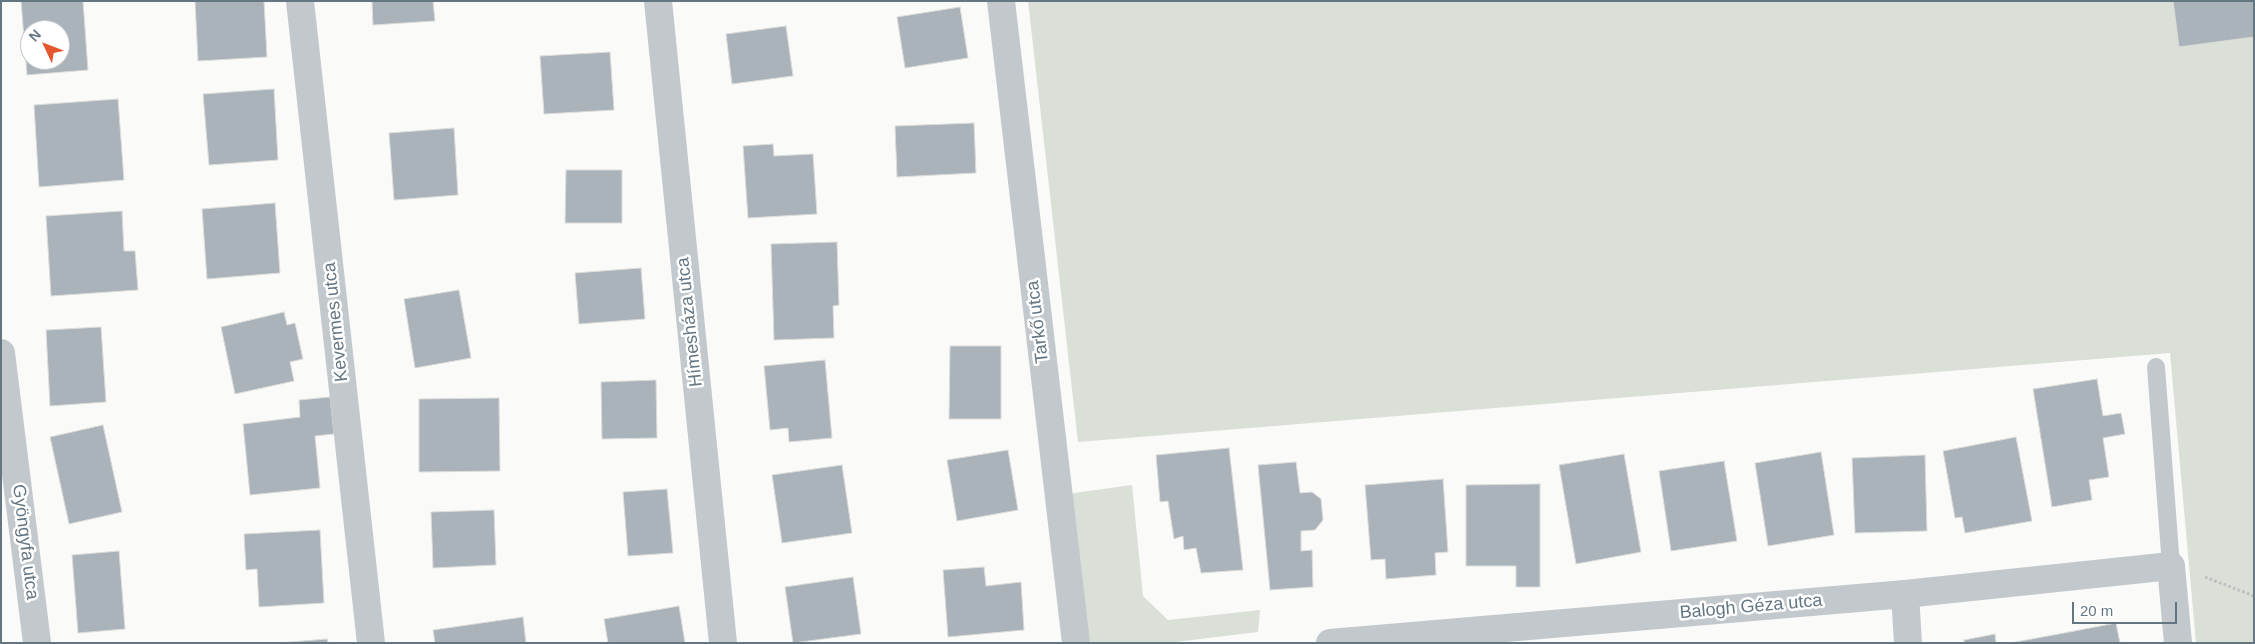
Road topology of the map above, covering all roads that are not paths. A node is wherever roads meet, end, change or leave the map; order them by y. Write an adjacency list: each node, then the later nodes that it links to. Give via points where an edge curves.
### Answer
1 (300, 1): 10 (street, Kevermes utca)
2 (658, 1): 11 (street, Hímesháza utca)
3 (1001, 1): 12 (street, Tarkő utca)
4 (1, 353): 9 (street, Gyöngyfa utca)
5 (2156, 367): 6 (lane)
6 (2171, 566): 7 (street, Balogh Géza utca); 15 (street)
7 (1905, 594): 8 (street, Balogh Géza utca); 14 (street)
8 (1519, 635): 13 (street, Balogh Géza utca)
9 (37, 643)
10 (371, 643)
11 (723, 643)
12 (1076, 643)
13 (1330, 643)
14 (1908, 643)
15 (2178, 643)

